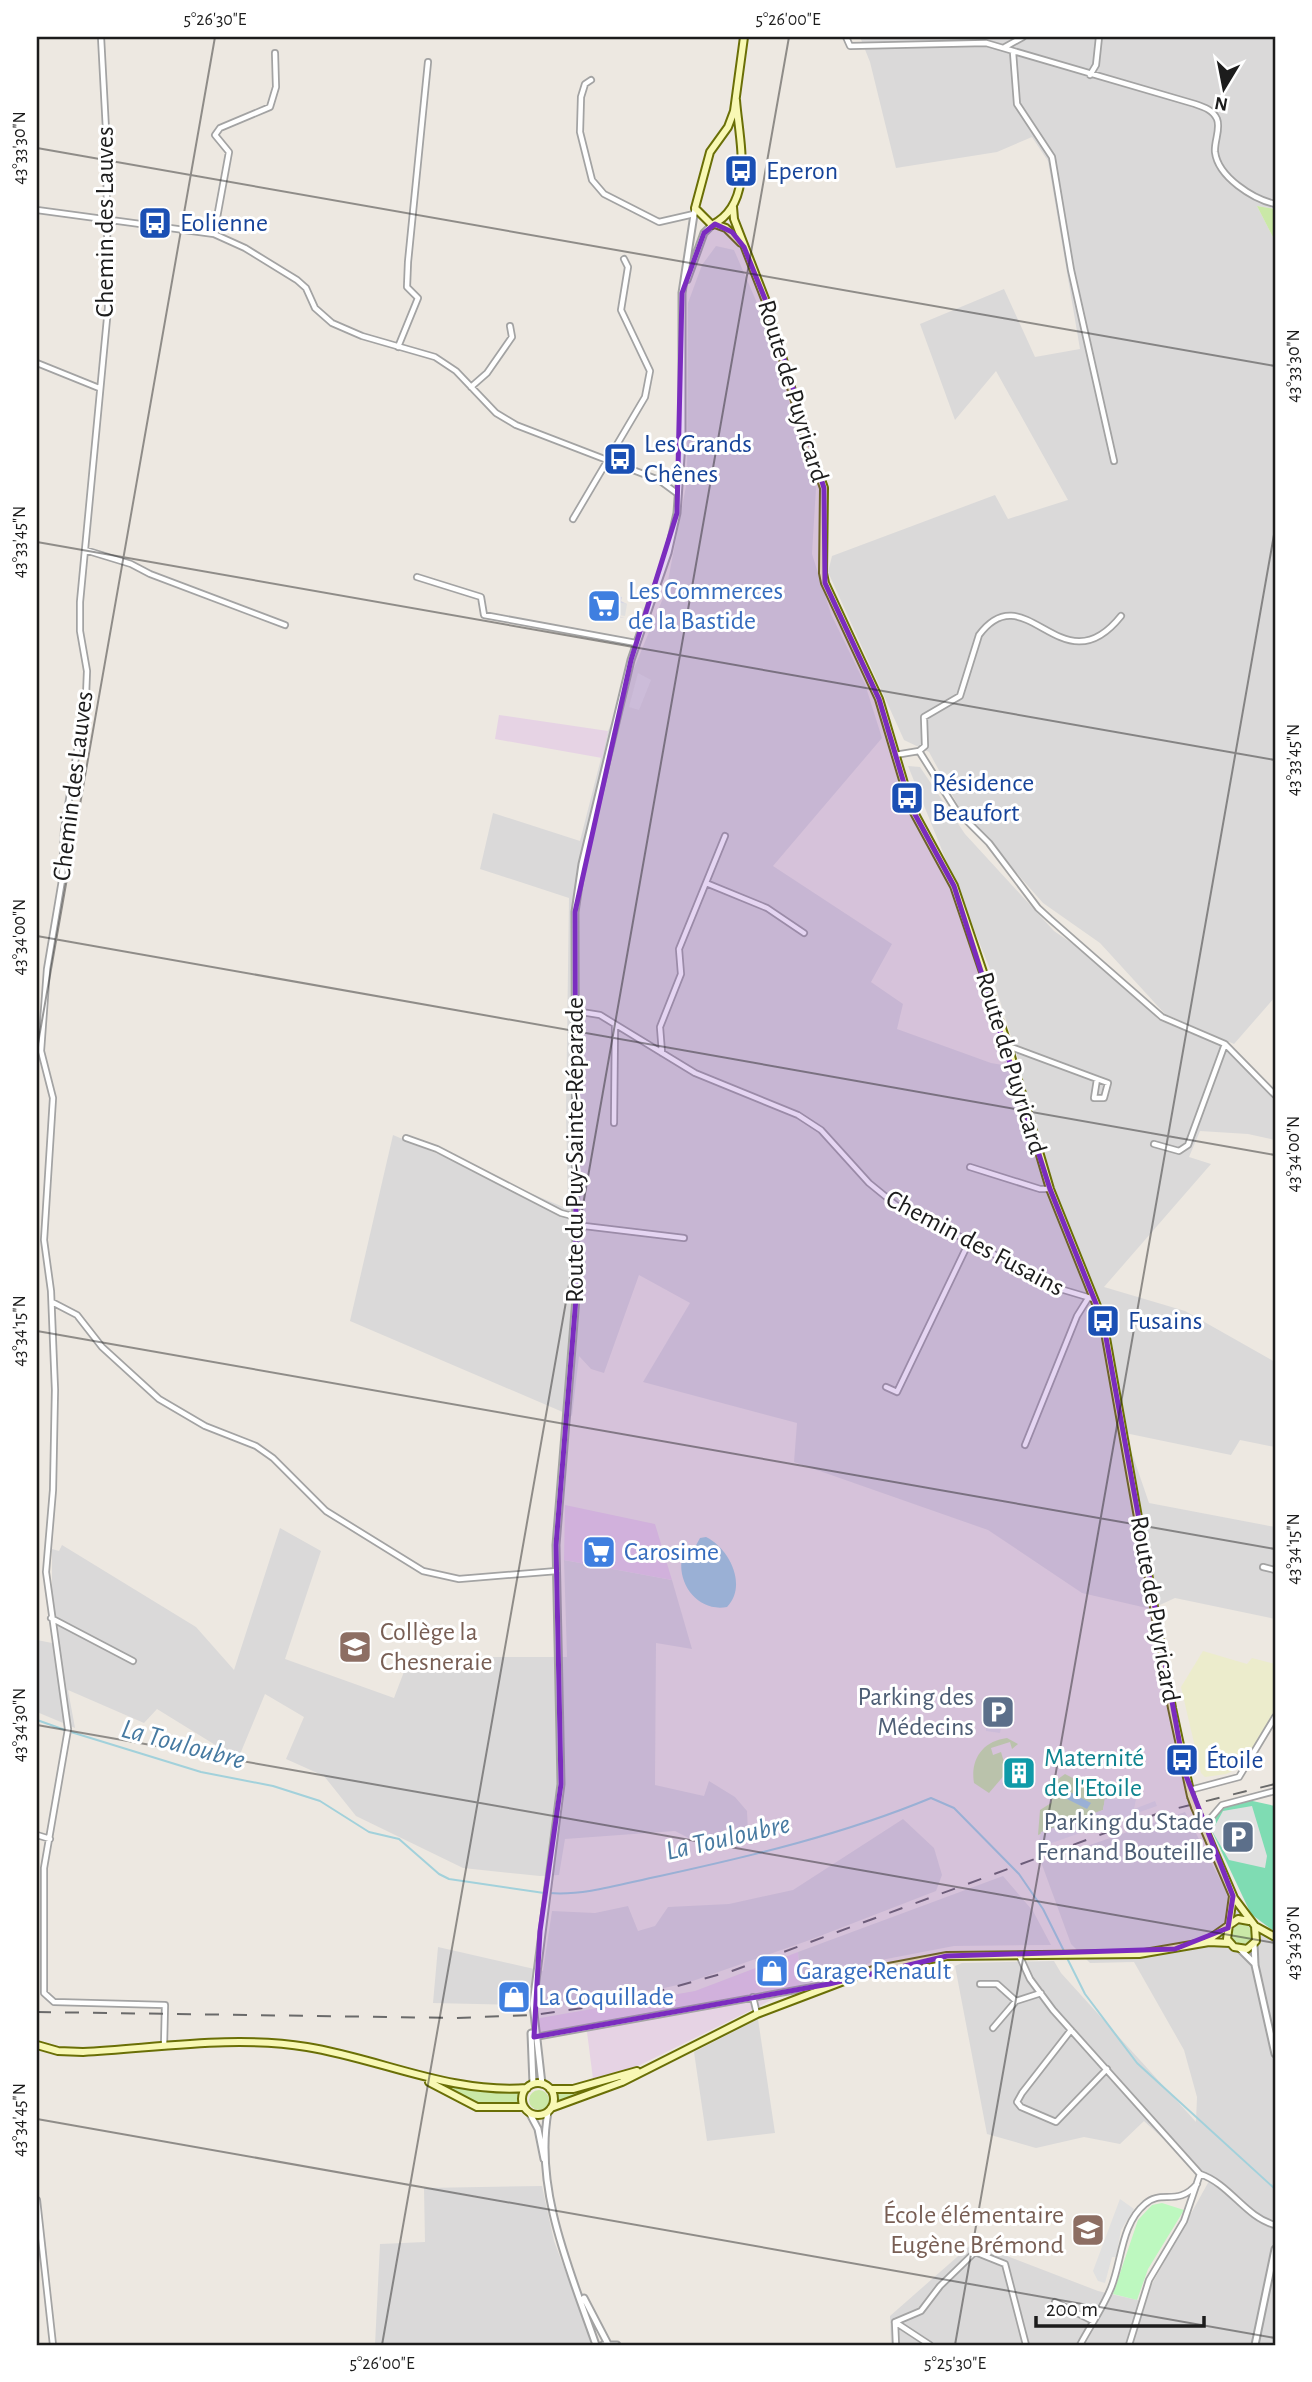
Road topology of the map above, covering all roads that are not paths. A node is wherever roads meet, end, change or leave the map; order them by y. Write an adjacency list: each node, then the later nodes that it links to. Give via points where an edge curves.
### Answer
1 (101, 37): 21 (street, Chemin des Lauves)
2 (744, 37): 14 (main road, Route de Puyricard)
3 (846, 37): 7 (street, via 850,46 859,48 896,43)
4 (985, 37): 7 (street)
5 (1023, 37): 8 (street)
6 (1099, 37): 12 (street, via 1096,65)
7 (986, 43): 8 (street)
8 (1004, 48): 9 (street)
9 (1013, 52): 12 (street); 33 (street, via 1017,104 1052,157 1071,270)
10 (275, 54): 23 (street, via 276,86 270,107 220,128 215,135 229,152)
11 (428, 62): 28 (street, via 408,262 407,287 418,298)
12 (1090, 75): 17 (street, via 1212,111 1218,125 1220,165 1254,197)
13 (591, 80): 20 (street, via 585,84 579,115 592,180 604,194 659,222)
14 (736, 100): 15 (main road, Route de Puyricard); 16 (main road, Route de Puyricard)
15 (722, 136): 16 (main road, via 731,134); 20 (main road, Route de Puyricard, via 706,163)
16 (738, 140): 18 (main road, Route de Puyricard, via 741,171)
17 (1275, 204)
18 (733, 207): 22 (main road); 24 (main road, Route de Puyricard)
19 (37, 210): 21 (street)
20 (694, 211): 22 (main road, Route de Puyricard); 26 (street, Route du Puy-Sainte-Réparade)
21 (107, 222): 23 (street); 31 (street, Chemin des Lauves, via 108,308)
22 (714, 225): 24 (main road, Route de Puyricard, via 732,232); 26 (street, Route du Puy-Sainte-Réparade, via 704,233)
23 (214, 234): 28 (street, via 289,273 332,323)
24 (744, 247): 44 (main road, Route de Puyricard, via 767,304 824,488 825,583 879,699)
25 (624, 259): 32 (street, via 628,267 621,310 650,371 645,397)
26 (682, 292): 34 (street, Route du Puy-Sainte-Réparade)
27 (510, 326): 30 (street, via 512,337)
28 (398, 347): 30 (street, via 435,357)
29 (37, 363): 31 (street)
30 (471, 387): 32 (street, via 490,409 516,425)
31 (99, 388): 38 (street, Chemin des Lauves)
32 (609, 460): 35 (street); 37 (street)
33 (1114, 461)
34 (681, 469): 35 (street); 36 (street, Route du Puy-Sainte-Réparade)
35 (659, 480): 36 (street)
36 (678, 495): 42 (street, Route du Puy-Sainte-Réparade, via 668,553)
37 (573, 519)
38 (85, 550): 41 (street); 65 (street, Chemin des Lauves, via 80,617 86,695 64,830 41,1051 53,1098 44,1240)
39 (417, 577): 42 (street, via 481,597 484,615)
40 (1121, 616): 43 (street, via 1086,643 1073,643 1018,616 1004,615 985,626 960,696 924,717 925,746)
41 (285, 625)
42 (636, 643): 48 (street, Route du Puy-Sainte-Réparade, via 582,864 574,922)
43 (919, 751): 44 (street); 50 (street, via 956,810 989,843 1038,908 1162,1017)
44 (895, 755): 51 (main road, Route de Puyricard, via 911,807 954,886)
45 (725, 836): 46 (street)
46 (706, 883): 47 (street, via 768,908); 52 (street, via 679,949 680,979 660,1027)
47 (804, 933)
48 (574, 1011): 49 (street, Chemin des Fusains, via 587,1011); 60 (street, Route du Puy-Sainte-Réparade)
49 (615, 1025): 52 (street, Chemin des Fusains); 55 (street)
50 (1225, 1044): 54 (street); 57 (street, via 1188,1145 1179,1151)
51 (1008, 1046): 53 (street); 59 (main road, Route de Puyricard)
52 (662, 1054): 62 (street, Chemin des Fusains, via 697,1074 805,1119 821,1130 882,1196)
53 (1097, 1079): 53 (street, via 1094,1098 1104,1098 1108,1083)
54 (1275, 1095)
55 (614, 1123)
56 (406, 1138): 60 (street, via 437,1149)
57 (1154, 1144)
58 (970, 1167): 59 (street)
59 (1050, 1189): 63 (main road, Route de Puyricard)
60 (576, 1221): 61 (street); 70 (street, Route du Puy-Sainte-Réparade, via 575,1330)
61 (684, 1238)
62 (968, 1242): 64 (street, Chemin des Fusains, via 1047,1285); 66 (street, via 897,1392)
63 (1095, 1299): 64 (street, Chemin des Fusains); 75 (main road, Route de Puyricard, via 1109,1341)
64 (1087, 1300): 67 (street)
65 (51, 1302): 70 (street, via 77,1315 102,1348 159,1399 205,1426 256,1446 326,1511 423,1571 459,1579); 71 (street, Chemin des Lauves, via 53,1490 46,1572)
66 (886, 1387)
67 (1025, 1445)
68 (1263, 1567): 69 (street)
69 (1275, 1570)
70 (557, 1571): 95 (street, Route du Puy-Sainte-Réparade, via 561,1784)
71 (51, 1617): 72 (street); 78 (street, Chemin des Lauves, via 68,1732)
72 (133, 1661)
73 (1275, 1717): 75 (street, via 1238,1777)
74 (1275, 1791): 76 (street, via 1222,1805)
75 (1190, 1793): 76 (main road, Route de Puyricard, bridge)
76 (1202, 1828): 79 (main road, Route de Puyricard)
77 (37, 1835): 78 (street)
78 (50, 1839): 100 (street, Chemin des Lauves, via 44,1868 44,1993 62,2004 165,2005)
79 (1233, 1897): 80 (main road, Route de Puyricard); 81 (main road, Route de Puyricard)
80 (1253, 1924): 81 (main road, via 1244,1919); 82 (main road); 83 (main road)
81 (1230, 1925): 84 (main road); 85 (main road)
82 (1275, 1938): 83 (main road)
83 (1255, 1942): 86 (main road); 88 (street)
84 (1230, 1943): 85 (main road); 86 (main road)
85 (1195, 1944): 87 (main road, via 1154,1953)
86 (1240, 1949): 88 (street)
87 (1019, 1953): 89 (main road, via 912,1961); 91 (street)
88 (1255, 1965): 101 (street)
89 (829, 1984): 92 (street); 94 (main road)
90 (980, 1984): 93 (street, via 997,1984)
91 (1041, 1993): 93 (street); 97 (street)
92 (753, 1997): 94 (street); 98 (street)
93 (1016, 2001): 96 (street)
94 (757, 2014): 102 (main road)
95 (533, 2019): 98 (street, Route du Puy-Sainte-Réparade); 106 (street, Route du Puy-Sainte-Réparade)
96 (993, 2028)
97 (1071, 2029): 103 (street); 103 (street, via 1022,2093 1017,2102 1021,2107 1056,2122)
98 (534, 2037): 105 (street, Route du Puy-Sainte-Réparade)
99 (37, 2045): 100 (main road, via 67,2052)
100 (164, 2047): 104 (main road, via 289,2044)
101 (1275, 2054)
102 (649, 2068): 107 (main road, via 573,2089); 109 (main road)
103 (1107, 2069): 111 (street)
104 (411, 2074): 106 (main road, via 460,2084); 108 (main road, via 477,2107)
105 (542, 2084): 106 (main road); 107 (main road)
106 (530, 2086): 108 (main road, via 523,2094)
107 (550, 2089): 109 (main road)
108 (527, 2110): 109 (main road, via 539,2115); 110 (street, via 538,2129)
109 (550, 2110): 110 (street, via 545,2126)
110 (547, 2172): 118 (street, via 559,2235)
111 (1200, 2174): 112 (street); 114 (street, via 1216,2179 1260,2218)
112 (1197, 2184): 121 (street, via 1188,2194 1153,2199 1139,2210 1128,2228 1110,2291); 131 (street, via 1184,2221 1149,2280)
113 (37, 2200): 115 (street)
114 (1275, 2225)
115 (38, 2227): 124 (street)
116 (1275, 2249): 119 (street)
117 (1275, 2267): 119 (street)
118 (575, 2280): 123 (street); 125 (street)
119 (1269, 2283): 132 (street)
120 (1055, 2302): 121 (street)
121 (1093, 2321): 130 (street)
122 (895, 2322): 127 (street); 128 (street); 129 (street, via 921,2311 975,2252 1005,2263)
123 (606, 2344): 126 (street)
124 (53, 2345)
125 (596, 2345)
126 (617, 2345)
127 (896, 2345)
128 (930, 2345)
129 (1026, 2345)
130 (1080, 2345)
131 (1129, 2345)
132 (1255, 2345)

